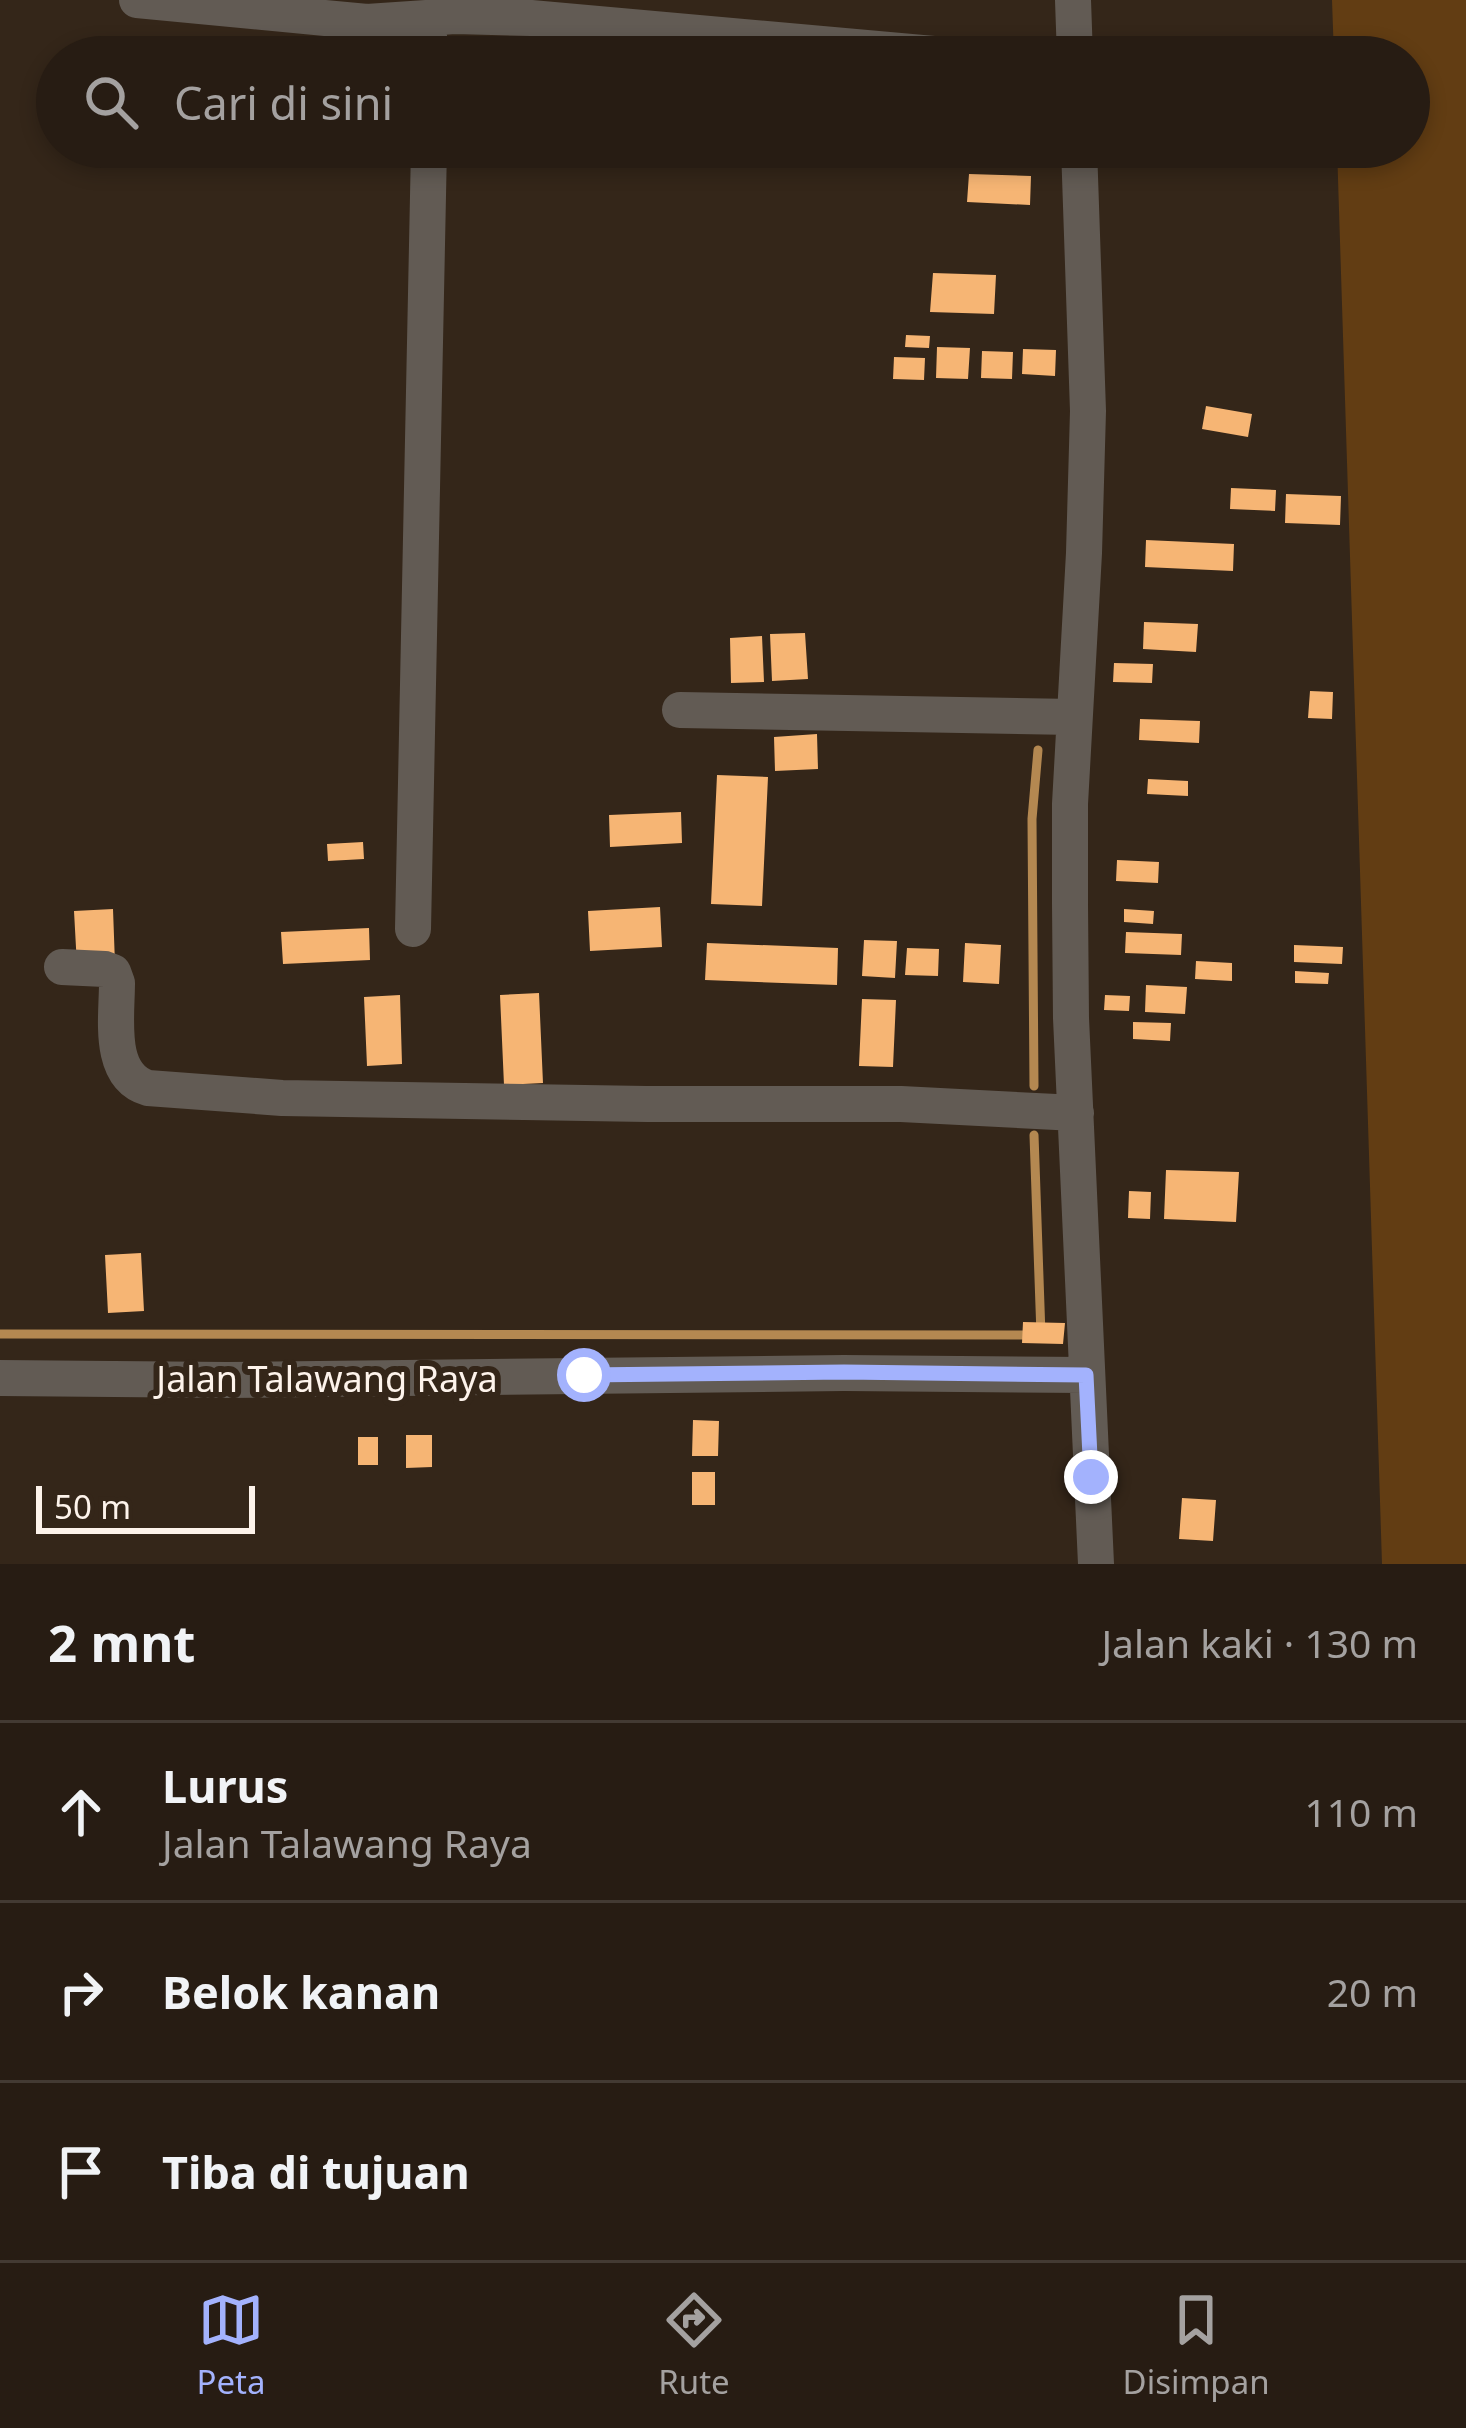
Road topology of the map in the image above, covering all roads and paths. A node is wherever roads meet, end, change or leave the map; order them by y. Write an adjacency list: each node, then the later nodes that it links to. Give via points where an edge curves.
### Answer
1 (136, 0): 3 (street, via 346,20)
2 (1073, 0): 6 (street)
3 (429, 19): 4 (street); 5 (street, via 532,18)
4 (429, 36)
5 (733, 36)
6 (1074, 36)
7 (429, 168): 11 (street)
8 (1080, 168): 10 (street, via 1088,411)
9 (680, 710): 10 (street)
10 (1074, 717): 13 (street)
11 (413, 929)
12 (62, 967): 13 (street, via 113,972 119,1055 131,1080 148,1088 283,1098)
13 (1076, 1113): 14 (street)
14 (1086, 1375): 15 (street, Jalan Talawang Raya); 16 (street)
15 (0, 1378)
16 (1096, 1564)

